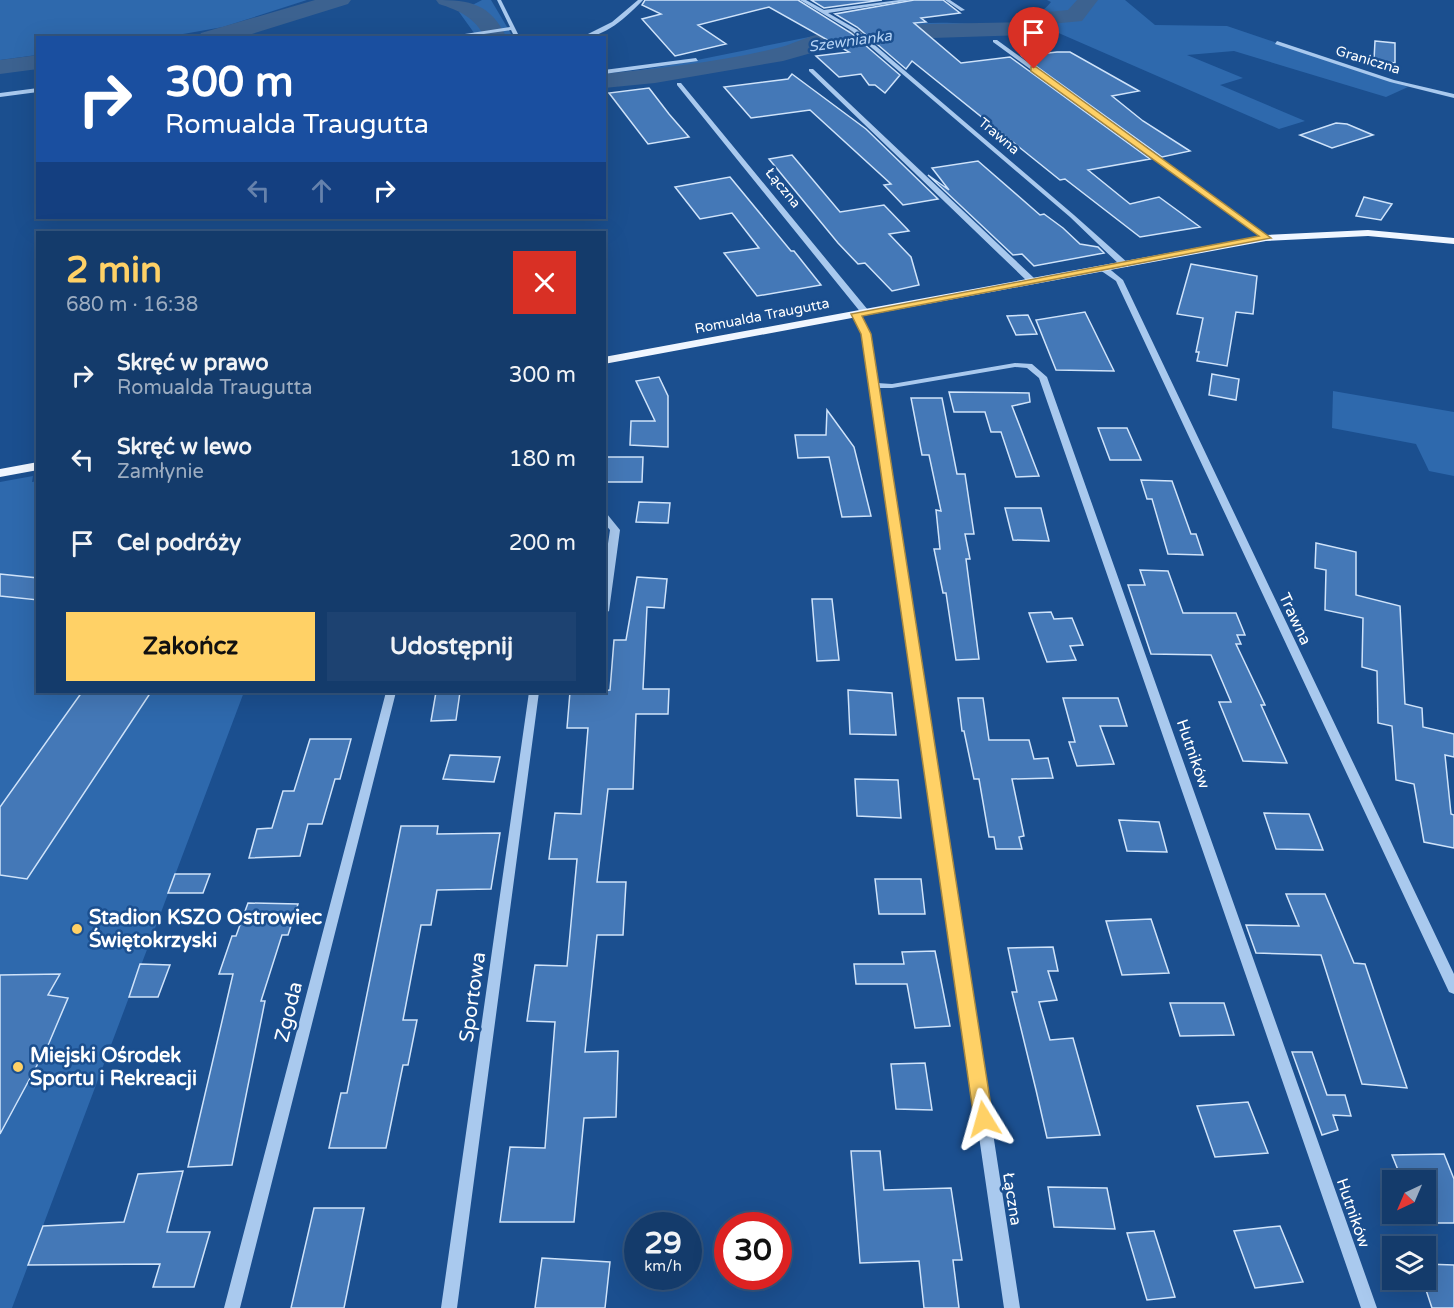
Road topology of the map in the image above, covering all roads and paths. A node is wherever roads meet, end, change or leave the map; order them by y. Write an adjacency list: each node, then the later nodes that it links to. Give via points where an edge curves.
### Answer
1 (499, 0): 8 (street)
2 (641, 0): 11 (street, via 617,22)
3 (802, 0): 7 (street, Trawna)
4 (910, 0): 7 (street)
5 (947, 0): 6 (street)
6 (963, 10)
7 (823, 12): 23 (street, Trawna, via 854,30)
8 (513, 28): 9 (street); 10 (street)
9 (455, 36)
10 (517, 36)
11 (588, 36)
12 (995, 41): 21 (street)
13 (1277, 43): 20 (street, Graniczna, via 1392,81)
14 (696, 60): 16 (street)
15 (811, 70): 25 (street)
16 (606, 72)
17 (679, 84): 26 (street, Łączna)
18 (36, 90): 19 (street)
19 (0, 94)
20 (1454, 96)
21 (1266, 238): 22 (main road, Romualda Traugutta, via 1368,233); 23 (main road, Romualda Traugutta)
22 (1454, 241)
23 (1125, 265): 24 (main road, Romualda Traugutta)
24 (1103, 268): 25 (main road, Romualda Traugutta); 35 (street, Trawna, via 1119,280)
25 (1031, 280): 26 (main road, Romualda Traugutta)
26 (861, 313): 27 (main road, Romualda Traugutta); 28 (street, Łączna)
27 (606, 361)
28 (874, 385): 38 (street, Łączna); 39 (street, Hutników, via 892,386 1015,365 1029,366 1043,377)
29 (36, 466): 30 (main road)
30 (0, 473)
31 (606, 519): 32 (street, via 615,530)
32 (606, 595)
33 (392, 693): 36 (street, Zgoda)
34 (534, 693): 37 (street, Sportowa)
35 (1454, 988)
36 (232, 1308)
37 (449, 1308)
38 (1012, 1308)
39 (1369, 1308)

